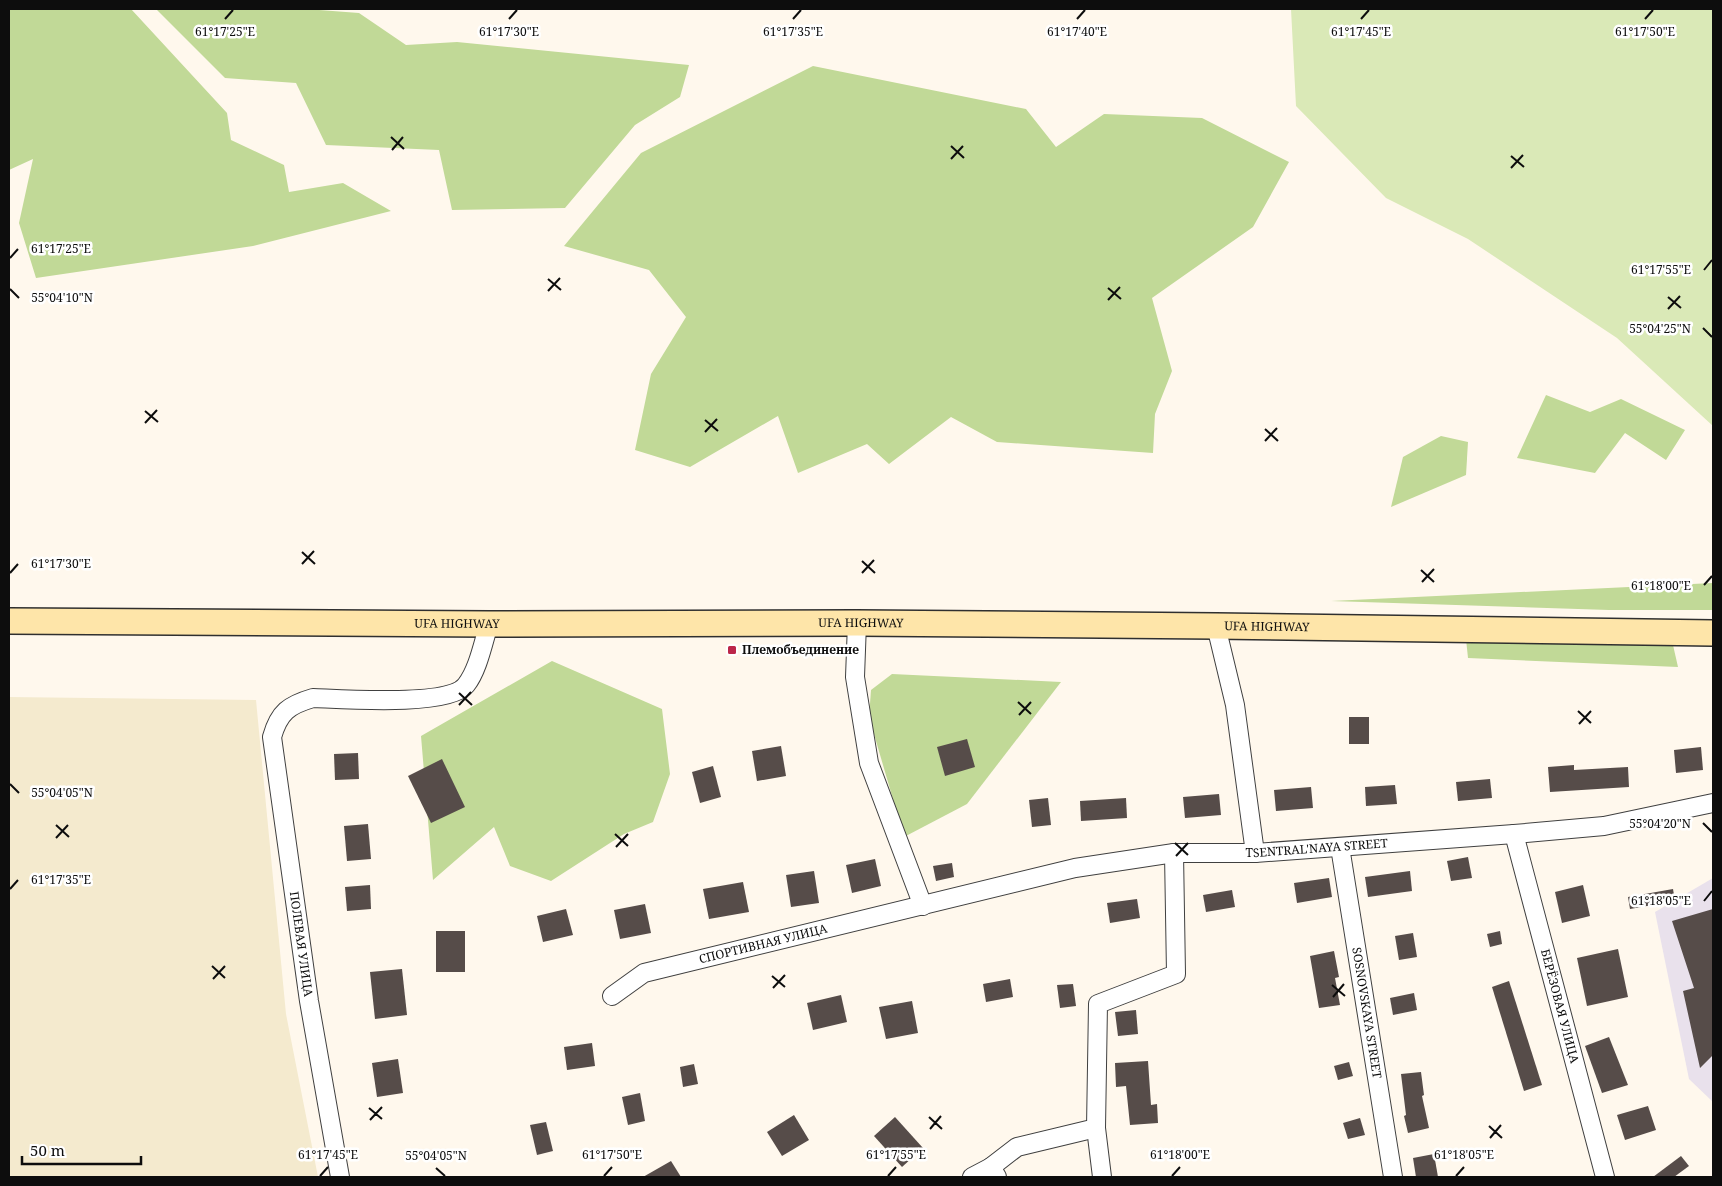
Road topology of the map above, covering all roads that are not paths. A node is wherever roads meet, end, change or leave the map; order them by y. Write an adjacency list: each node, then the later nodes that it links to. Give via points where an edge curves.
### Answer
1 (9, 622): 3 (main road, UFA HIGHWAY)
2 (857, 623): 3 (main road, UFA HIGHWAY); 4 (main road, UFA HIGHWAY); 11 (street, via 855,677 869,763)
3 (489, 624): 15 (street, ПОЛЕВАЯ УЛИЦА, via 478,663 466,687 444,697 419,700 312,698 296,703 282,713 272,737 309,1001)
4 (1216, 626): 5 (main road, UFA HIGHWAY); 10 (street, via 1235,705)
5 (1713, 633)
6 (1713, 803): 7 (street, TSENTRAL'NAYA STREET, via 1604,826)
7 (1514, 834): 8 (street, TSENTRAL'NAYA STREET); 19 (street, БЕРЁЗОВАЯ УЛИЦА)
8 (1340, 847): 10 (street, TSENTRAL'NAYA STREET); 18 (street, SOSNOVSKAYA STREET)
9 (1174, 853): 10 (street, TSENTRAL'NAYA STREET); 11 (street, TSENTRAL'NAYA STREET, via 1075,868); 13 (street, via 1176,974 1098,1004)
10 (1255, 853)
11 (923, 906): 12 (street, СПОРТИВНАЯ УЛИЦА, via 644,973)
12 (612, 996)
13 (1096, 1128): 14 (street, via 1016,1147); 17 (street)
14 (994, 1172): 16 (street)
15 (340, 1177)
16 (972, 1177)
17 (1102, 1177)
18 (1393, 1177)
19 (1606, 1177)

